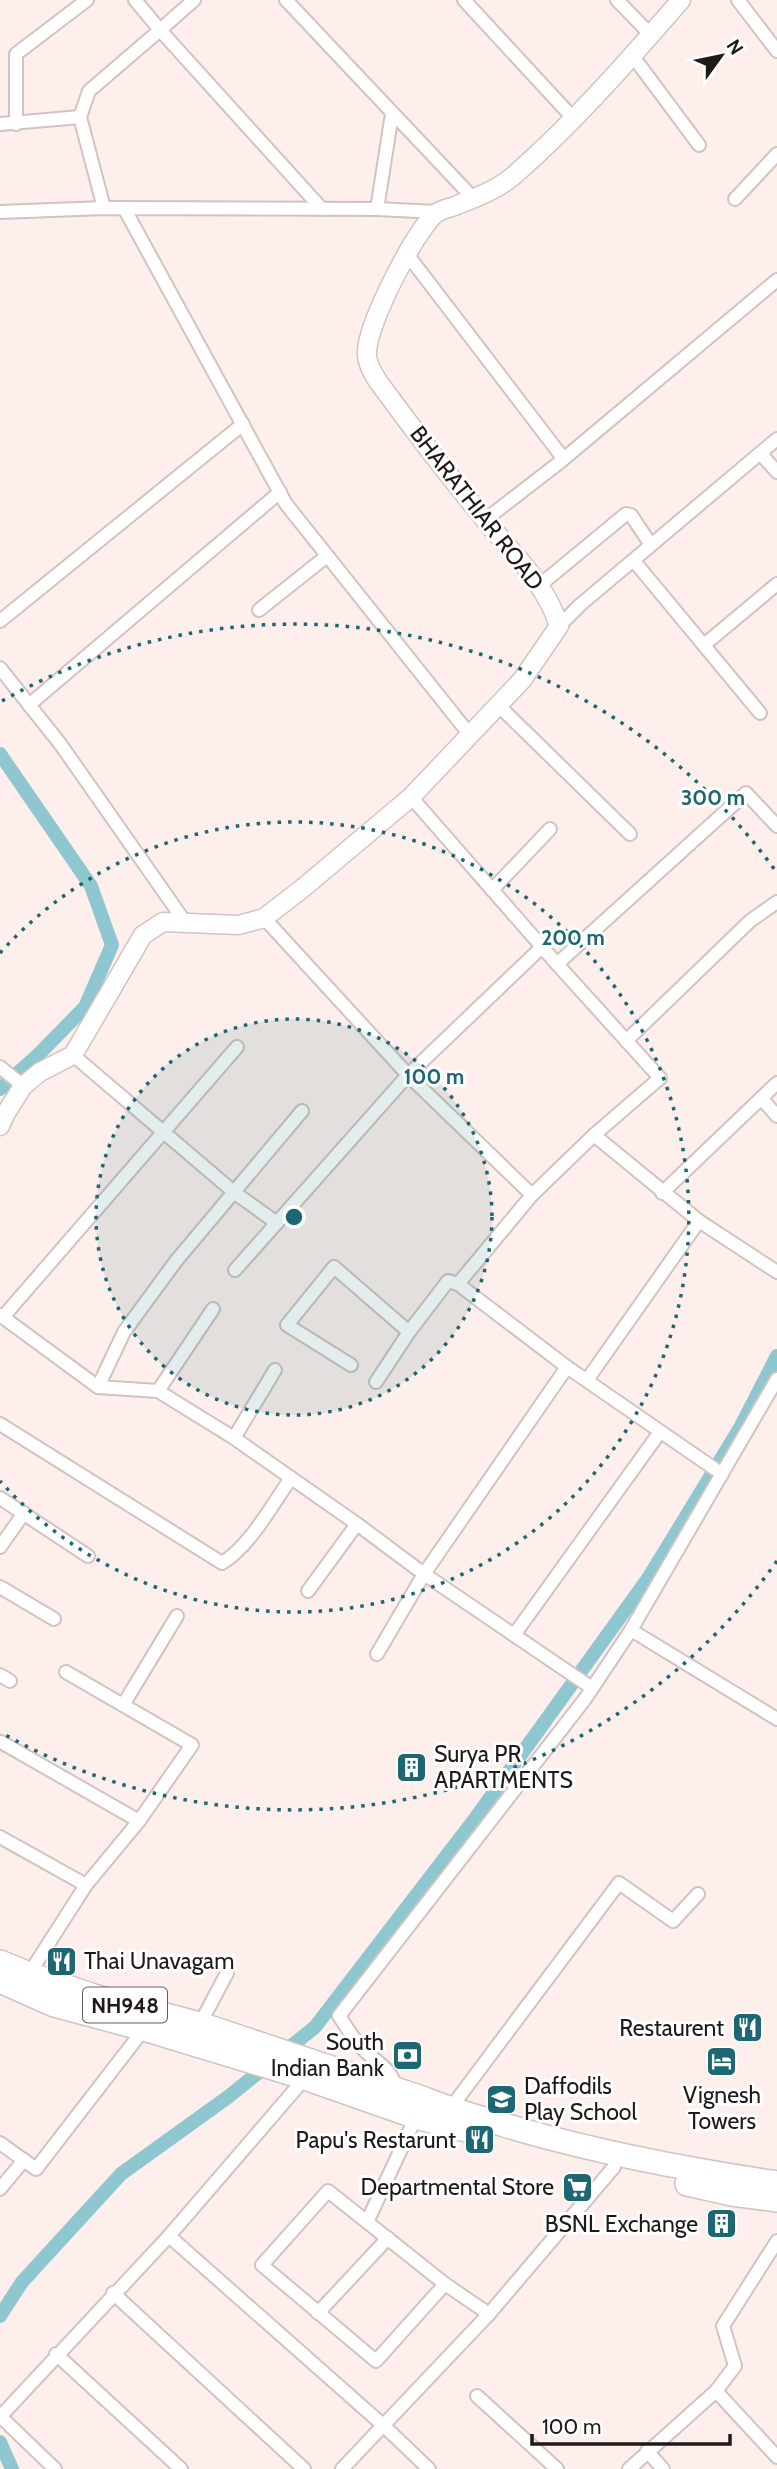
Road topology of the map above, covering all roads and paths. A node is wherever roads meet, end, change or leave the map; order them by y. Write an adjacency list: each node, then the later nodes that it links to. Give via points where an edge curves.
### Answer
1 (87, 0): 17 (street, via 16,54)
2 (135, 0): 9 (street)
3 (194, 0): 9 (street)
4 (286, 0): 13 (street)
5 (464, 0): 15 (street)
6 (617, 0): 10 (street)
7 (681, 0): 10 (main road)
8 (738, 0): 11 (street)
9 (159, 30): 14 (street, via 89,92); 24 (street)
10 (651, 35): 12 (main road)
11 (777, 51)
12 (632, 55): 15 (main road); 18 (street)
13 (392, 114): 20 (street); 25 (street)
14 (80, 117): 17 (street); 22 (street)
15 (573, 118): 20 (main road, via 510,179)
16 (0, 124): 17 (street)
17 (16, 124)
18 (699, 145)
19 (777, 154): 21 (street)
20 (473, 198): 27 (main road)
21 (735, 199)
22 (104, 208): 23 (street); 26 (street)
23 (124, 208): 24 (street); 30 (street)
24 (322, 209): 25 (street)
25 (377, 209): 27 (street)
26 (0, 212)
27 (437, 212): 28 (main road, BHARATHIAR ROAD)
28 (407, 254): 33 (street); 36 (main road, BHARATHIAR ROAD, via 377,315 366,351 368,365)
29 (777, 280): 33 (street)
30 (243, 424): 35 (street); 43 (street)
31 (777, 439): 32 (street)
32 (761, 454): 34 (street); 37 (street)
33 (563, 458): 36 (street)
34 (777, 472)
35 (280, 492): 38 (street); 47 (street)
36 (485, 520): 41 (main road, BHARATHIAR ROAD)
37 (651, 545): 39 (street); 41 (street, via 626,513)
38 (327, 556): 42 (street); 50 (street)
39 (634, 561): 44 (street); 45 (street)
40 (777, 584): 45 (street)
41 (540, 585): 44 (main road, BHARATHIAR ROAD)
42 (259, 610)
43 (0, 621)
44 (559, 626): 48 (main road, via 522,680)
45 (704, 645): 49 (street)
46 (0, 668): 47 (street)
47 (29, 705): 58 (street)
48 (498, 705): 50 (main road); 54 (street)
49 (760, 713)
50 (470, 735): 51 (main road)
51 (411, 797): 55 (street); 57 (main road)
52 (777, 826): 60 (street, via 746,793)
53 (550, 829): 55 (street)
54 (630, 834)
55 (492, 890): 59 (street)
56 (777, 902): 61 (street, via 750,921)
57 (264, 918): 58 (main road, via 239,925); 65 (street)
58 (185, 922): 63 (main road, via 163,922 144,934)
59 (542, 947): 60 (street); 65 (street)
60 (557, 964): 61 (street)
61 (626, 1041): 73 (street, via 660,1078)
62 (237, 1047): 72 (street)
63 (73, 1055): 67 (main road); 72 (street)
64 (0, 1067): 67 (street)
65 (408, 1075): 76 (street); 78 (street)
66 (777, 1083): 68 (street)
67 (23, 1086): 71 (main road)
68 (761, 1098): 70 (street); 75 (street)
69 (302, 1111): 74 (street)
70 (777, 1116)
71 (0, 1126)
72 (163, 1132): 74 (street); 83 (street)
73 (594, 1135): 75 (street); 76 (street)
74 (234, 1193): 78 (street); 91 (street, via 124,1332)
75 (662, 1193): 77 (street)
76 (532, 1195): 81 (street)
77 (699, 1221): 80 (street); 89 (street)
78 (277, 1223): 79 (street)
79 (235, 1270)
80 (777, 1272)
81 (458, 1284): 84 (street, via 448,1281); 86 (street)
82 (213, 1310): 92 (street)
83 (1, 1316): 91 (street)
84 (409, 1332): 85 (street, via 334,1267 288,1325); 90 (street)
85 (351, 1365)
86 (567, 1367): 89 (street); 103 (street)
87 (275, 1370): 95 (street)
88 (777, 1379): 96 (street)
89 (587, 1380): 94 (street)
90 (376, 1382)
91 (97, 1387): 92 (street)
92 (158, 1391): 95 (street)
93 (0, 1424): 97 (street, via 222,1563 243,1546)
94 (660, 1432): 96 (street); 109 (street)
95 (234, 1438): 97 (street)
96 (722, 1474): 108 (street)
97 (291, 1478): 100 (street)
98 (0, 1498): 99 (street)
99 (24, 1513): 101 (street); 102 (street)
100 (357, 1524): 103 (street); 105 (street)
101 (0, 1547)
102 (88, 1556)
103 (424, 1574): 109 (street); 110 (street)
104 (0, 1587): 107 (street)
105 (308, 1591)
106 (177, 1616): 113 (street)
107 (54, 1619)
108 (631, 1630): 112 (street); 114 (street)
109 (514, 1635): 112 (street)
110 (377, 1654)
111 (66, 1672): 113 (street)
112 (591, 1688): 128 (street, via 339,2015 362,2048 386,2067)
113 (123, 1705): 116 (street, via 192,1745)
114 (777, 1719)
115 (1, 1742): 116 (street)
116 (139, 1821): 118 (street)
117 (0, 1837): 118 (street)
118 (86, 1885): 122 (street)
119 (698, 1894): 129 (street, via 673,1921 619,1883)
120 (0, 1962): 122 (highway, NH948)
121 (227, 1973): 124 (street)
122 (29, 1974): 124 (highway, NH948)
123 (0, 1981): 125 (highway, NH948, via 54,2005)
124 (200, 2024): 126 (highway, NH948)
125 (144, 2029): 126 (highway, NH948); 132 (street, via 36,2169)
126 (243, 2049): 127 (highway, NH948)
127 (306, 2073): 128 (highway, NH948); 130 (highway, NH948); 138 (street)
128 (397, 2091): 129 (highway, NH948)
129 (450, 2109): 134 (highway, NH948, via 640,2160)
130 (416, 2117): 133 (highway, NH948); 137 (street)
131 (0, 2143): 132 (street)
132 (24, 2160): 135 (street)
133 (614, 2167): 136 (highway, NH948); 144 (street)
134 (777, 2183)
135 (0, 2189)
136 (777, 2200)
137 (367, 2221): 139 (street); 143 (street, via 328,2191 262,2265)
138 (169, 2236): 142 (street); 149 (street)
139 (388, 2238): 141 (street); 143 (street)
140 (775, 2247): 146 (street, via 723,2326 735,2366)
141 (445, 2284): 143 (street, via 376,2361); 144 (street)
142 (113, 2293): 145 (street); 154 (street)
143 (318, 2313)
144 (489, 2314): 149 (street)
145 (56, 2354): 148 (street); 153 (street)
146 (716, 2391): 150 (street); 151 (street)
147 (477, 2396): 157 (street)
148 (0, 2416): 152 (street)
149 (384, 2426): 155 (street); 156 (street)
150 (647, 2451): 158 (street); 159 (street)
151 (777, 2458)
152 (55, 2469)
153 (181, 2469)
154 (304, 2469)
155 (342, 2469)
156 (429, 2469)
157 (557, 2469)
158 (629, 2469)
159 (663, 2469)

